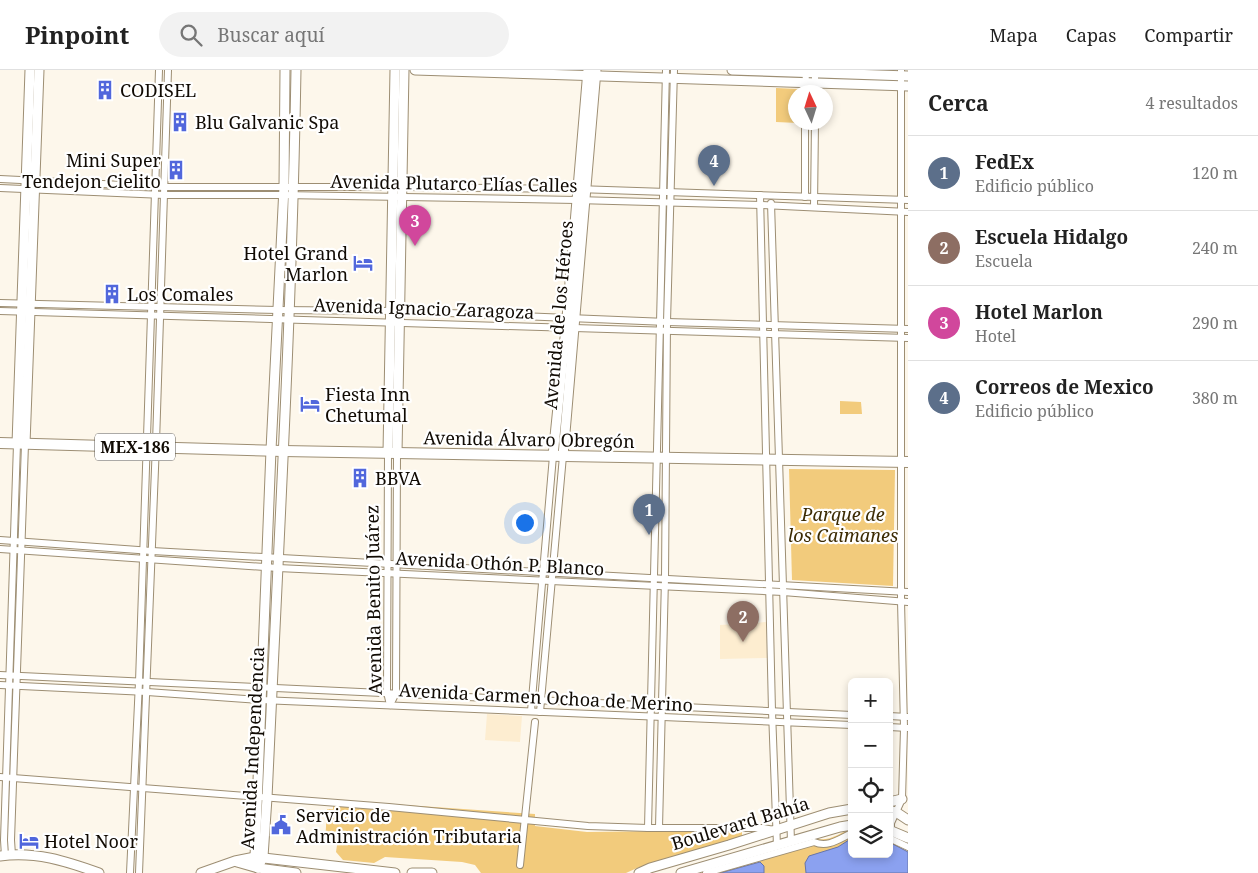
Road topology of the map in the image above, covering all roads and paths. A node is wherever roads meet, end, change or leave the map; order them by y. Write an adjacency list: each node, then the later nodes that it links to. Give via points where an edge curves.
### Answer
1 (30, 70): 26 (main road)
2 (38, 70): 26 (main road)
3 (160, 70): 27 (street)
4 (168, 70): 28 (street)
5 (285, 70): 33 (main road, Avenida Independencia)
6 (296, 70): 34 (main road, Avenida Independencia)
7 (395, 70): 29 (main road, Avenida Benito Juárez)
8 (404, 70): 29 (main road, Avenida Benito Juárez)
9 (416, 70): 12 (main road)
10 (732, 70): 11 (main road)
11 (764, 70): 13 (main road); 16 (street); 17 (street)
12 (592, 73): 14 (main road); 32 (main road, Avenida de los Héroes)
13 (811, 73): 15 (main road); 18 (street); 20 (street)
14 (670, 74): 16 (main road); 35 (street); 36 (street)
15 (903, 74): 21 (street)
16 (759, 81): 17 (main road)
17 (769, 81): 18 (main road)
18 (805, 82): 19 (main road)
19 (810, 85)
20 (814, 85)
21 (905, 86): 22 (main road); 45 (street)
22 (833, 88)
23 (805, 130): 42 (street)
24 (815, 130): 44 (street)
25 (0, 179): 26 (street, Avenida Plutarco Elías Calles)
26 (30, 184): 27 (street, Avenida Plutarco Elías Calles); 30 (street, Avenida Plutarco Elías Calles); 37 (street, Avenida Plutarco Elías Calles); 58 (main road)
27 (156, 186): 28 (street, Avenida Plutarco Elías Calles); 37 (street)
28 (164, 187): 33 (street, Avenida Plutarco Elías Calles); 40 (street)
29 (397, 187): 31 (street, Avenida Plutarco Elías Calles); 34 (street, Avenida Plutarco Elías Calles); 41 (main road, Avenida Benito Juárez)
30 (0, 188)
31 (500, 188): 32 (street, Avenida Plutarco Elías Calles); 43 (street)
32 (581, 189): 35 (street, Avenida Plutarco Elías Calles); 46 (main road, Avenida de los Héroes)
33 (284, 191): 34 (street, Avenida Plutarco Elías Calles); 40 (street, Avenida Plutarco Elías Calles); 61 (main road, Avenida Independencia)
34 (294, 191): 41 (street, Avenida Plutarco Elías Calles); 62 (main road, Avenida Independencia)
35 (663, 192): 36 (street, Avenida Plutarco Elías Calles); 48 (street)
36 (671, 192): 38 (street, Avenida Plutarco Elías Calles); 49 (street)
37 (156, 195): 40 (street, Avenida Plutarco Elías Calles); 56 (street)
38 (760, 195): 39 (street, Avenida Plutarco Elías Calles); 50 (street)
39 (771, 195): 42 (street, Avenida Plutarco Elías Calles); 51 (street)
40 (164, 196): 57 (street)
41 (396, 197): 43 (street, Avenida Plutarco Elías Calles); 60 (main road, Avenida Benito Juárez)
42 (805, 197): 44 (street, Avenida Plutarco Elías Calles)
43 (499, 198): 46 (street, Avenida Plutarco Elías Calles)
44 (814, 198): 45 (street, Avenida Plutarco Elías Calles); 52 (street)
45 (900, 199): 47 (street, Avenida Plutarco Elías Calles); 53 (street)
46 (580, 200): 48 (street, Avenida Plutarco Elías Calles); 68 (main road, Avenida de los Héroes)
47 (908, 200)
48 (663, 202): 49 (street, Avenida Plutarco Elías Calles); 66 (street)
49 (671, 202): 50 (street, Avenida Plutarco Elías Calles); 66 (street)
50 (761, 205): 51 (street, Avenida Plutarco Elías Calles); 69 (street)
51 (771, 206): 52 (street, Avenida Plutarco Elías Calles); 70 (street)
52 (814, 208): 53 (street, Avenida Plutarco Elías Calles)
53 (904, 211): 54 (street)
54 (904, 262): 71 (street)
55 (0, 303): 58 (street, Avenida Ignacio Zaragoza)
56 (152, 306): 57 (street, Avenida Ignacio Zaragoza); 58 (street, Avenida Ignacio Zaragoza); 63 (street)
57 (161, 307): 61 (street, Avenida Ignacio Zaragoza); 64 (street)
58 (26, 308): 59 (street, Avenida Ignacio Zaragoza); 63 (street, Avenida Ignacio Zaragoza); 84 (main road)
59 (0, 311)
60 (394, 311): 62 (street, Avenida Ignacio Zaragoza); 67 (main road, Avenida Benito Juárez); 68 (street, Avenida Ignacio Zaragoza)
61 (278, 314): 62 (street, Avenida Ignacio Zaragoza); 64 (street, Avenida Ignacio Zaragoza); 79 (main road, Avenida Independencia)
62 (289, 315): 67 (street, Avenida Ignacio Zaragoza); 80 (main road, Avenida Independencia)
63 (152, 316): 64 (street, Avenida Ignacio Zaragoza); 85 (street)
64 (161, 316): 85 (street)
65 (617, 320): 66 (street, Avenida Ignacio Zaragoza); 68 (street, Avenida Ignacio Zaragoza); 72 (street)
66 (664, 322): 69 (street, Avenida Ignacio Zaragoza); 74 (street)
67 (394, 323): 68 (street, Avenida Ignacio Zaragoza); 88 (main road, Avenida Benito Juárez)
68 (570, 323): 72 (street, Avenida Ignacio Zaragoza); 89 (main road, Avenida de los Héroes)
69 (762, 325): 70 (street, Avenida Ignacio Zaragoza); 75 (street)
70 (775, 325): 71 (street, Avenida Ignacio Zaragoza); 76 (street)
71 (900, 328): 73 (street, Avenida Ignacio Zaragoza); 77 (street)
72 (617, 329): 74 (street, Avenida Ignacio Zaragoza)
73 (908, 329)
74 (664, 331): 75 (street, Avenida Ignacio Zaragoza); 90 (street)
75 (763, 334): 76 (street, Avenida Ignacio Zaragoza); 91 (street)
76 (775, 334): 77 (street, Avenida Ignacio Zaragoza); 92 (street)
77 (900, 338): 78 (street, Avenida Ignacio Zaragoza); 93 (street)
78 (908, 338)
79 (276, 360): 80 (main road); 81 (main road, Avenida Independencia)
80 (288, 360): 82 (main road, Avenida Independencia)
81 (272, 424): 82 (main road); 86 (main road, Avenida Independencia)
82 (285, 425): 87 (main road, Avenida Independencia)
83 (0, 444): 84 (main road, Avenida Álvaro Obregón / MEX-186)
84 (21, 444): 85 (main road, Avenida Álvaro Obregón / MEX-186); 95 (street); 96 (street)
85 (152, 447): 86 (main road, Avenida Álvaro Obregón / MEX-186); 100 (street); 101 (street)
86 (271, 450): 87 (main road, Avenida Álvaro Obregón / MEX-186); 105 (main road, Avenida Independencia)
87 (284, 451): 88 (main road, Avenida Álvaro Obregón / MEX-186); 103 (main road, Avenida Independencia)
88 (393, 453): 89 (main road, Avenida Álvaro Obregón / MEX-186); 106 (street, Avenida Benito Juárez); 107 (street, Avenida Benito Juárez)
89 (558, 456): 90 (main road, Avenida Álvaro Obregón); 110 (street, Avenida de los Héroes); 112 (street, Avenida de los Héroes)
90 (661, 458): 91 (main road, Avenida Álvaro Obregón); 113 (street); 114 (street)
91 (766, 460): 92 (main road, Avenida Álvaro Obregón); 117 (street)
92 (779, 460): 93 (main road, Avenida Álvaro Obregón); 118 (street)
93 (905, 462): 123 (street)
94 (0, 540): 95 (street, Avenida Othón P. Blanco)
95 (14, 541): 96 (street, Avenida Othón P. Blanco); 98 (street)
96 (22, 541): 99 (street); 100 (street, Avenida Othón P. Blanco)
97 (0, 549): 98 (street, Avenida Othón P. Blanco)
98 (14, 550): 99 (street, Avenida Othón P. Blanco); 126 (street)
99 (21, 550): 104 (street, Avenida Othón P. Blanco); 126 (street)
100 (144, 550): 101 (street, Avenida Othón P. Blanco); 104 (street)
101 (152, 551): 102 (street); 105 (street, Avenida Othón P. Blanco)
102 (151, 558): 104 (street, Avenida Othón P. Blanco); 105 (street, Avenida Othón P. Blanco); 128 (street)
103 (278, 558): 105 (street, Avenida Othón P. Blanco); 106 (street, Avenida Othón P. Blanco); 108 (main road, Avenida Independencia)
104 (143, 559): 127 (street)
105 (266, 562): 108 (street, Avenida Othón P. Blanco); 133 (main road, Avenida Independencia)
106 (388, 564): 107 (street, Avenida Othón P. Blanco); 109 (street, Avenida Benito Juárez)
107 (396, 564): 110 (street, Avenida Othón P. Blanco); 111 (street, Avenida Benito Juárez)
108 (278, 568): 109 (street, Avenida Othón P. Blanco); 134 (main road, Avenida Independencia)
109 (387, 572): 111 (street, Avenida Othón P. Blanco); 138 (street, Avenida Benito Juárez)
110 (543, 572): 112 (street, Avenida Othón P. Blanco); 115 (street, Avenida de los Héroes)
111 (396, 573): 115 (street, Avenida Othón P. Blanco); 139 (street, Avenida Benito Juárez)
112 (552, 573): 113 (street, Avenida Othón P. Blanco); 116 (street, Avenida de los Héroes)
113 (655, 578): 114 (street, Avenida Othón P. Blanco); 119 (street)
114 (665, 578): 117 (street, Avenida Othón P. Blanco); 120 (street)
115 (542, 581): 116 (street, Avenida Othón P. Blanco); 142 (street, Avenida de los Héroes)
116 (552, 581): 119 (street, Avenida Othón P. Blanco); 145 (street, Avenida de los Héroes)
117 (769, 584): 118 (street, Avenida Othón P. Blanco); 121 (street)
118 (783, 584): 122 (street); 123 (street, Avenida Othón P. Blanco)
119 (655, 587): 120 (street, Avenida Othón P. Blanco); 149 (street)
120 (664, 587): 121 (street, Avenida Othón P. Blanco); 150 (street)
121 (769, 592): 122 (street, Avenida Othón P. Blanco); 154 (street)
122 (783, 592): 124 (street, Avenida Othón P. Blanco); 156 (street)
123 (905, 592): 124 (street)
124 (905, 601): 162 (street)
125 (0, 675): 126 (street, Avenida Carmen Ochoa de Merino)
126 (13, 676): 127 (street, Avenida Carmen Ochoa de Merino); 130 (street); 131 (street)
127 (139, 682): 128 (street, Avenida Carmen Ochoa de Merino); 136 (street)
128 (147, 683): 132 (street, Avenida Carmen Ochoa de Merino); 137 (street)
129 (0, 685): 130 (street, Avenida Carmen Ochoa de Merino)
130 (9, 685): 131 (street, Avenida Carmen Ochoa de Merino); 170 (street)
131 (16, 685): 136 (street, Avenida Carmen Ochoa de Merino); 170 (street)
132 (194, 685): 133 (street, Avenida Carmen Ochoa de Merino); 140 (street)
133 (261, 688): 134 (street, Avenida Carmen Ochoa de Merino); 143 (main road, Avenida Independencia)
134 (272, 688): 135 (street, Avenida Carmen Ochoa de Merino); 144 (main road, Avenida Independencia)
135 (317, 690): 138 (street, Avenida Carmen Ochoa de Merino); 146 (street)
136 (138, 692): 137 (street, Avenida Carmen Ochoa de Merino); 171 (street)
137 (147, 692): 140 (street, Avenida Carmen Ochoa de Merino); 172 (street)
138 (387, 692): 139 (street, Avenida Carmen Ochoa de Merino); 147 (street, Avenida Benito Juárez)
139 (396, 693): 141 (street, Avenida Carmen Ochoa de Merino); 147 (street, Avenida Benito Juárez)
140 (193, 695): 143 (street, Avenida Carmen Ochoa de Merino)
141 (454, 695): 142 (street, Avenida Carmen Ochoa de Merino); 151 (street)
142 (532, 699): 145 (street, Avenida Carmen Ochoa de Merino); 153 (street, Avenida de los Héroes)
143 (261, 700): 144 (street, Avenida Carmen Ochoa de Merino); 173 (main road, Avenida Independencia)
144 (272, 700): 146 (street, Avenida Carmen Ochoa de Merino); 174 (main road, Avenida Independencia)
145 (541, 700): 148 (street, Avenida Carmen Ochoa de Merino); 155 (street, Avenida de los Héroes)
146 (316, 702): 147 (street, Avenida Carmen Ochoa de Merino)
147 (390, 704): 151 (street, Avenida Carmen Ochoa de Merino)
148 (621, 704): 149 (street, Avenida Carmen Ochoa de Merino); 157 (street)
149 (652, 705): 150 (street, Avenida Carmen Ochoa de Merino); 159 (street)
150 (662, 706): 152 (street, Avenida Carmen Ochoa de Merino); 161 (street)
151 (454, 708): 153 (street, Avenida Carmen Ochoa de Merino)
152 (728, 709): 154 (street, Avenida Carmen Ochoa de Merino); 163 (street)
153 (531, 711): 155 (street, Avenida Carmen Ochoa de Merino)
154 (772, 711): 156 (street, Avenida Carmen Ochoa de Merino); 165 (street)
155 (540, 712): 157 (street, Avenida Carmen Ochoa de Merino)
156 (786, 712): 158 (street, Avenida Carmen Ochoa de Merino); 166 (street)
157 (620, 715): 159 (street, Avenida Carmen Ochoa de Merino)
158 (848, 715)
159 (652, 716): 161 (street, Avenida Carmen Ochoa de Merino); 182 (street)
160 (893, 716): 162 (street)
161 (661, 717): 163 (street, Avenida Carmen Ochoa de Merino); 183 (street)
162 (906, 717): 169 (street)
163 (728, 720): 165 (street, Avenida Carmen Ochoa de Merino)
164 (535, 722): 178 (street)
165 (772, 722): 166 (street, Avenida Carmen Ochoa de Merino); 184 (street)
166 (787, 722): 167 (street, Avenida Carmen Ochoa de Merino); 180 (street)
167 (848, 725)
168 (893, 727): 169 (street)
169 (906, 728): 175 (street)
170 (6, 778): 171 (street); 192 (street)
171 (135, 788): 172 (street); 200 (street)
172 (142, 788): 173 (street); 201 (street)
173 (257, 798): 174 (street); 193 (main road, Avenida Independencia)
174 (267, 798): 178 (street); 193 (main road, Avenida Independencia)
175 (905, 799): 177 (street)
176 (848, 810): 180 (main road, Boulevard Bahía)
177 (893, 811): 179 (main road)
178 (525, 819): 182 (street); 195 (street)
179 (908, 820)
180 (790, 825): 184 (main road, Boulevard Bahía); 189 (street)
181 (848, 826): 189 (main road, Boulevard Bahía)
182 (648, 828): 183 (street)
183 (659, 828): 184 (street)
184 (775, 830): 190 (street); 198 (main road, Boulevard Bahía)
185 (893, 834): 188 (main road)
186 (893, 835): 191 (street)
187 (848, 836): 209 (street, via 821,845 814,842)
188 (908, 838)
189 (791, 842): 190 (main road, Boulevard Bahía)
190 (777, 846): 208 (main road, Boulevard Bahía)
191 (908, 846)
192 (5, 856): 199 (main road, via 47,856)
193 (259, 857): 194 (main road); 196 (main road, Avenida Independencia); 197 (main road)
194 (234, 862): 196 (main road); 202 (main road)
195 (520, 865)
196 (258, 868): 203 (main road)
197 (344, 870): 204 (main road)
198 (651, 870): 207 (main road, Boulevard Bahía)
199 (99, 873)
200 (130, 873)
201 (139, 873)
202 (201, 873)
203 (296, 873)
204 (395, 873)
205 (412, 873): 206 (main road)
206 (432, 873)
207 (639, 873)
208 (681, 873)
209 (706, 873)

